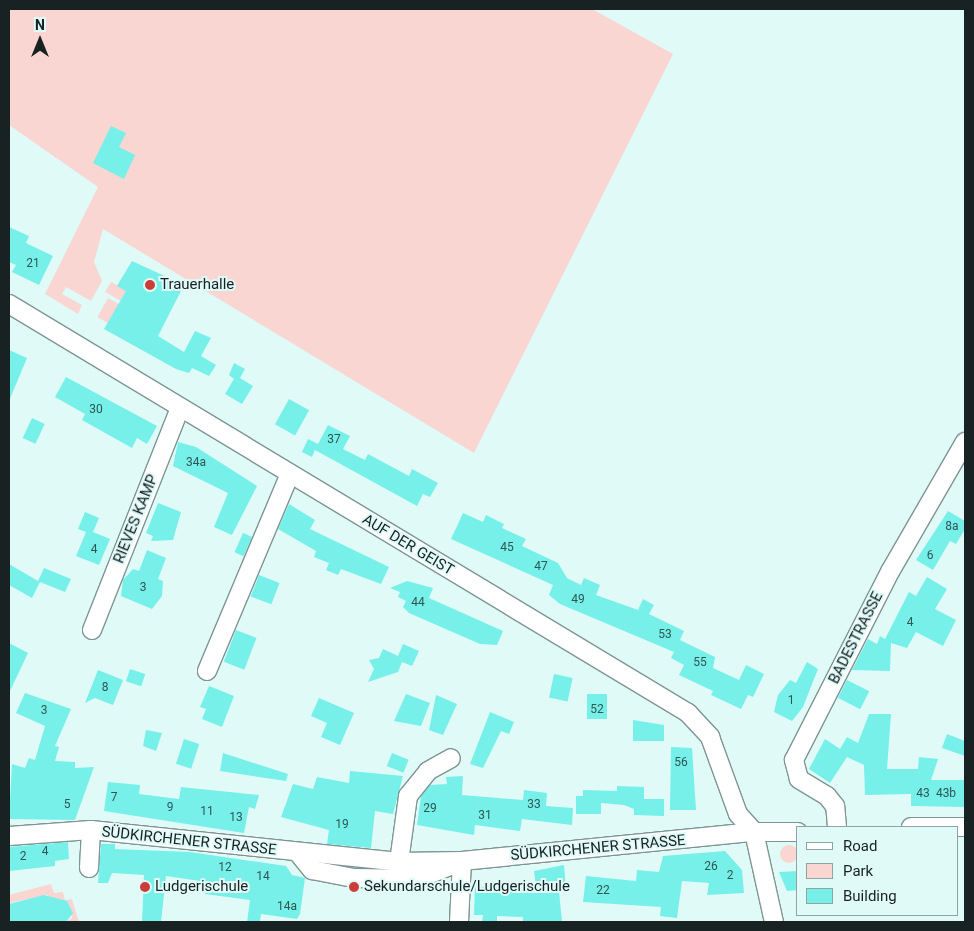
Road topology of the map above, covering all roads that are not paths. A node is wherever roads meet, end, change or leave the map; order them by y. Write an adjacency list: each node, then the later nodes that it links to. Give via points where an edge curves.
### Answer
1 (9, 304): 2 (street, AUF DER GEIST)
2 (180, 408): 4 (street, AUF DER GEIST); 5 (street, RIEVES KAMP)
3 (965, 442): 8 (street, BADESTRASSE, via 892,570 794,760 799,779 827,796 834,806)
4 (290, 474): 6 (street); 10 (street, AUF DER GEIST, via 688,713 710,737 738,814)
5 (92, 630)
6 (207, 672)
7 (451, 758): 15 (street, via 428,771 408,796)
8 (837, 826)
9 (91, 830): 12 (street, SÜDKIRCHENER STRASSE); 13 (street, SÜDKIRCHENER STRASSE); 16 (street)
10 (754, 832): 11 (street, SÜDKIRCHENER STRASSE); 14 (street, SÜDKIRCHENER STRASSE); 18 (street)
11 (796, 832)
12 (9, 836)
13 (299, 854): 14 (street, via 312,870 354,878 418,878); 15 (street, SÜDKIRCHENER STRASSE)
14 (462, 861): 15 (street, SÜDKIRCHENER STRASSE); 17 (street)
15 (398, 862)
16 (89, 868)
17 (459, 922)
18 (774, 922)

